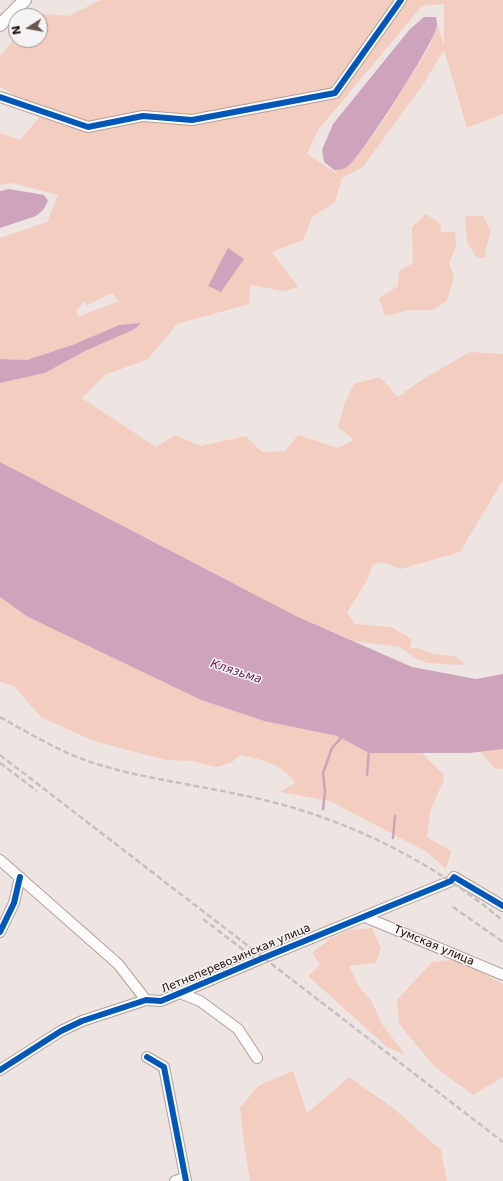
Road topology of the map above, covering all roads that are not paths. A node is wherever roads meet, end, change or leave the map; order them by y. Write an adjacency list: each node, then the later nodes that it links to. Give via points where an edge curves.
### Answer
1 (26, 0): 3 (main road)
2 (402, 0): 4 (street, via 335,93 192,120 144,116 88,127)
3 (0, 25)
4 (0, 97)
5 (0, 860): 6 (street)
6 (20, 877): 9 (street, via 14,903); 12 (street, via 118,964)
7 (503, 906): 8 (street, Летнеперевозинская улица, via 454,876 451,881)
8 (365, 917): 10 (street, Тумская улица); 11 (street, Летнеперевозинская улица)
9 (0, 932)
10 (503, 975)
11 (180, 994): 12 (street, Летнеперевозинская улица, via 161,1001); 14 (street, via 200,1001 238,1029)
12 (146, 1000): 15 (street, Летнеперевозинская улица, via 82,1021 61,1031)
13 (147, 1057): 16 (street, via 164,1067)
14 (257, 1058)
15 (0, 1070)
16 (186, 1179): 17 (street)
17 (175, 1181)

